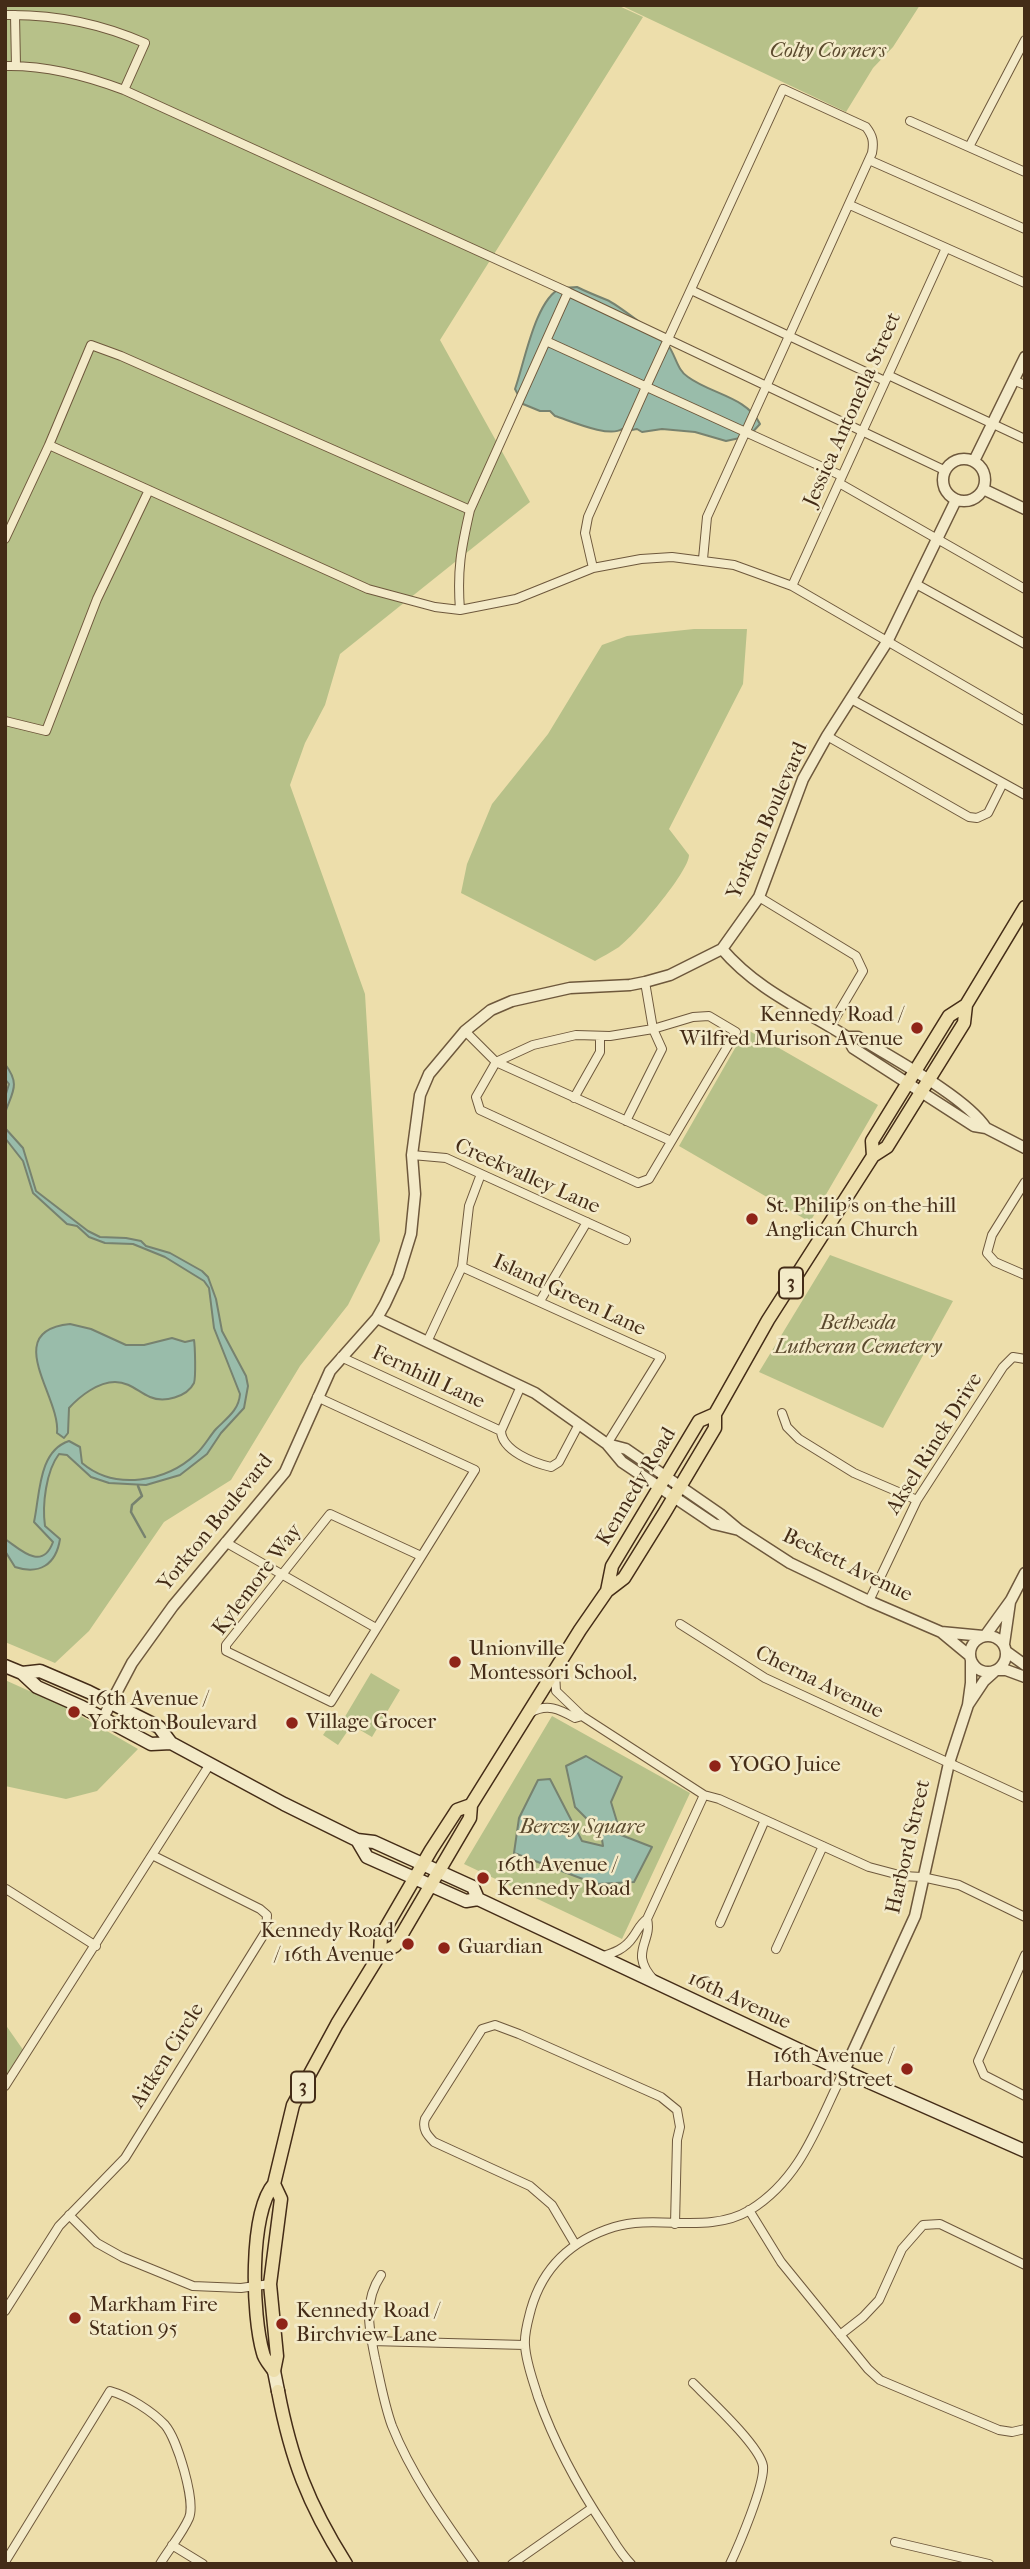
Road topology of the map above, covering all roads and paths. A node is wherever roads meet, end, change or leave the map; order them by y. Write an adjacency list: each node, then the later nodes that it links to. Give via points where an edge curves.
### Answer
1 (10, 15): 4 (street); 5 (street, via 61,18 145,43)
2 (1025, 40): 7 (street)
3 (5, 66): 4 (street)
4 (16, 66): 5 (street)
5 (124, 90): 15 (street)
6 (910, 121): 7 (street)
7 (969, 147): 9 (street)
8 (869, 160): 10 (street); 11 (street); 14 (street, via 874,143 866,127 783,89)
9 (1025, 173)
10 (850, 205): 12 (street); 16 (street)
11 (1025, 229)
12 (946, 248): 13 (street); 20 (street, Jessica Antonella Street)
13 (1025, 284)
14 (691, 290): 16 (street); 17 (street)
15 (568, 292): 17 (street); 18 (street)
16 (789, 335): 20 (street); 22 (street)
17 (670, 338): 22 (street); 24 (street)
18 (546, 341): 24 (street); 37 (street)
19 (1025, 357): 21 (street)
20 (887, 378): 25 (street); 26 (street, Jessica Antonella Street)
21 (1013, 380): 23 (street); 25 (street)
22 (766, 385): 26 (street); 27 (street)
23 (1025, 385)
24 (646, 387): 27 (street); 41 (street, via 589,517 586,538)
25 (992, 424): 28 (street); 30 (street)
26 (863, 431): 31 (street); 32 (street, Jessica Antonella Street)
27 (745, 432): 32 (street); 40 (street, via 705,523)
28 (1025, 439)
29 (49, 445): 34 (street); 37 (street, via 91,345); 38 (street)
30 (974, 461): 31 (street, via 961,458); 33 (street, via 985,476)
31 (944, 471): 35 (street, via 944,487)
32 (841, 479): 39 (street); 43 (street, Jessica Antonella Street)
33 (983, 489): 35 (street, via 975,499); 36 (street)
34 (149, 490): 45 (street, via 368,589); 49 (street, via 97,599 46,731)
35 (956, 500): 39 (street, Yorkton Boulevard)
36 (1025, 509)
37 (470, 510): 45 (street, via 457,576)
38 (5, 538)
39 (937, 540): 42 (street, Yorkton Boulevard); 44 (street)
40 (703, 559): 41 (street, via 641,558); 43 (street, via 749,569)
41 (593, 568): 45 (street, via 516,599)
42 (916, 584): 46 (street, Yorkton Boulevard); 47 (street)
43 (792, 586): 46 (street)
44 (1025, 589)
45 (460, 610)
46 (887, 642): 48 (street, Yorkton Boulevard); 50 (street)
47 (1025, 644)
48 (850, 699): 51 (street, Yorkton Boulevard); 52 (street)
49 (5, 721)
50 (1025, 721)
51 (827, 736): 52 (street, via 969,817 988,813); 54 (street, Yorkton Boulevard, via 803,779)
52 (1002, 785): 53 (street)
53 (1025, 795)
54 (759, 897): 56 (street, Yorkton Boulevard); 59 (street, via 860,961 863,971)
55 (1025, 907): 58 (main road, Kennedy Road / 3)
56 (722, 949): 57 (street, Yorkton Boulevard); 59 (street, via 759,985)
57 (645, 982): 60 (street); 61 (street, Yorkton Boulevard, via 570,988 512,1001 491,1010)
58 (966, 1005): 64 (main road, Kennedy Road / 3, via 948,1016); 65 (main road, Kennedy Road / 3, via 964,1023)
59 (831, 1027): 64 (street, via 847,1037 858,1037)
60 (653, 1029): 62 (street); 67 (street, via 662,1049); 68 (street, via 709,1016 736,1032)
61 (465, 1031): 63 (street); 70 (street, Yorkton Boulevard, via 429,1074 420,1095)
62 (600, 1036): 63 (street, via 576,1035 533,1045); 66 (street, via 600,1052)
63 (496, 1062): 66 (street); 68 (street, via 476,1097 480,1110 638,1183 649,1180)
64 (911, 1077): 65 (street); 71 (main road, Kennedy Road / 3, via 872,1141)
65 (924, 1086): 69 (street, via 974,1126); 71 (main road, Kennedy Road / 3, via 887,1147)
66 (574, 1098): 67 (street)
67 (626, 1121): 68 (street)
68 (671, 1141)
69 (1025, 1148)
70 (412, 1155): 72 (street, Creekvalley Lane, via 446,1158); 79 (street, Yorkton Boulevard, via 411,1234 398,1276)
71 (873, 1156): 86 (main road, Kennedy Road / 3, via 768,1320)
72 (481, 1174): 74 (street, Creekvalley Lane); 76 (street, via 469,1206)
73 (1025, 1182): 77 (street, via 986,1253)
74 (587, 1222): 75 (street, Creekvalley Lane); 78 (street)
75 (626, 1240)
76 (462, 1268): 78 (street, Island Green Lane); 80 (street)
77 (1025, 1275)
78 (540, 1301): 89 (street, Island Green Lane, via 661,1357)
79 (377, 1318): 80 (street, Beckett Avenue); 81 (street, Yorkton Boulevard)
80 (427, 1342): 83 (street, Beckett Avenue)
81 (341, 1357): 84 (street, Yorkton Boulevard); 88 (street, Fernhill Lane)
82 (1025, 1359): 92 (street, Aksel Rinck Drive, via 1013,1357 1003,1367)
83 (522, 1385): 87 (street, Beckett Avenue); 88 (street, Fernhill Lane)
84 (317, 1397): 93 (street, Yorkton Boulevard, via 285,1472); 94 (street, Kylemore Way, via 475,1469)
85 (782, 1413): 92 (street, via 799,1439 854,1473)
86 (715, 1414): 90 (main road, Kennedy Road / 3, via 699,1421); 91 (main road, Kennedy Road / 3, via 715,1428)
87 (579, 1424): 88 (street, Fernhill Lane, via 559,1462 551,1467 506,1446); 89 (street, Beckett Avenue)
88 (501, 1431)
89 (607, 1444): 90 (street, Beckett Avenue, via 626,1450)
90 (663, 1482): 91 (street, Beckett Avenue); 97 (main road, Kennedy Road / 3, via 612,1566)
91 (678, 1492): 97 (main road, Kennedy Road / 3, via 624,1578); 99 (street, Beckett Avenue, via 714,1524 739,1530 790,1563)
92 (917, 1500): 99 (street, Aksel Rinck Drive)
93 (225, 1542): 96 (street); 112 (street, Yorkton Boulevard, via 132,1663)
94 (421, 1556): 96 (street, Kylemore Way, via 330,1514); 101 (street, Kylemore Way)
95 (1025, 1573): 98 (street)
96 (281, 1574): 101 (street); 101 (street, Kylemore Way, via 226,1651 331,1702)
97 (607, 1591): 108 (main road, Kennedy Road / 3)
98 (1011, 1600): 103 (street); 104 (street)
99 (869, 1601): 102 (street, Beckett Avenue)
100 (680, 1624): 118 (street, Cherna Avenue, via 765,1678)
101 (376, 1628)
102 (941, 1632): 103 (street, Beckett Avenue); 105 (street, Beckett Avenue)
103 (984, 1636): 104 (street, via 995,1637); 105 (street, via 973,1643)
104 (1005, 1648): 106 (street); 109 (street, via 1006,1660)
105 (970, 1658): 109 (street, via 983,1672); 113 (street, Harbord Street)
106 (1025, 1665)
107 (5, 1666): 110 (main road, 16th Avenue)
108 (555, 1670): 114 (main road, Kennedy Road / 3); 115 (street, via 556,1691)
109 (996, 1671): 111 (street); 113 (street, Harbord Street)
110 (22, 1673): 112 (main road, 16th Avenue, via 40,1671); 116 (main road, 16th Avenue, via 37,1687)
111 (1025, 1677)
112 (111, 1703): 116 (street, Yorkton Boulevard); 117 (main road, 16th Avenue, via 159,1727)
113 (968, 1705): 118 (street, Harbord Street)
114 (527, 1714): 115 (street, via 545,1706 575,1718); 122 (main road, Kennedy Road / 3)
115 (582, 1716): 120 (street)
116 (103, 1718): 117 (main road, 16th Avenue, via 151,1744)
117 (171, 1743): 119 (main road, 16th Avenue)
118 (948, 1763): 121 (street, Cherna Avenue); 130 (street, Harbord Street)
119 (210, 1765): 124 (main road, 16th Avenue); 126 (street)
120 (704, 1795): 123 (street); 135 (street)
121 (1025, 1798)
122 (471, 1805): 127 (main road, Kennedy Road / 3, via 457,1810); 128 (main road, Kennedy Road / 3, via 470,1818)
123 (765, 1820): 125 (street); 136 (street)
124 (357, 1840): 127 (main road, 16th Avenue, via 374,1842); 129 (main road, 16th Avenue, via 367,1857)
125 (823, 1846): 130 (street, via 869,1867); 138 (street)
126 (152, 1855): 137 (street); 149 (street, Aitken Circle, via 260,1909 268,1924 125,2158)
127 (423, 1864): 128 (main road, 16th Avenue); 129 (main road, Kennedy Road / 3)
128 (440, 1871): 131 (main road, Kennedy Road / 3); 133 (main road, 16th Avenue, via 473,1887)
129 (414, 1877): 131 (main road, 16th Avenue); 139 (main road, Kennedy Road / 3, via 381,1936)
130 (922, 1877): 134 (street, via 960,1885); 143 (street, Harbord Street, via 915,1916)
131 (433, 1885): 133 (main road, 16th Avenue, via 466,1901); 139 (main road, Kennedy Road / 3, via 395,1946)
132 (6, 1888): 137 (street)
133 (478, 1899): 141 (main road, 16th Avenue)
134 (1025, 1917)
135 (647, 1919): 141 (street, via 626,1946); 142 (street, via 642,1962)
136 (720, 1923)
137 (96, 1946): 144 (street)
138 (776, 1949)
139 (380, 1954): 147 (main road, Kennedy Road / 3, via 293,2105)
140 (1025, 1955): 145 (street, via 978,2061 984,2076)
141 (600, 1957): 142 (main road, 16th Avenue)
142 (658, 1984): 143 (main road, 16th Avenue)
143 (844, 2071): 146 (main road, 16th Avenue); 148 (street, via 793,2172)
144 (5, 2086)
145 (1025, 2096)
146 (1025, 2151)
147 (274, 2184): 154 (main road, Kennedy Road / 3, via 281,2199); 155 (main road, Kennedy Road / 3, via 266,2193 257,2238)
148 (749, 2210): 150 (street, via 698,2224); 157 (street, via 781,2262)
149 (69, 2215): 155 (street, via 97,2243 193,2286); 156 (street, Aitken Circle)
150 (675, 2224): 151 (street, via 616,2227); 151 (street, via 677,2110 661,2097 519,2034 495,2025 482,2029 425,2119 426,2135 530,2186 552,2205)
151 (575, 2244): 159 (street, via 537,2287)
152 (1025, 2265): 157 (street, via 940,2224 923,2225 902,2249 879,2300)
153 (380, 2275): 158 (street, via 372,2289)
154 (270, 2284): 155 (street); 160 (main road, Kennedy Road / 3, via 277,2356)
155 (254, 2286): 160 (main road, Kennedy Road / 3, via 263,2355)
156 (5, 2311)
157 (840, 2335): 162 (street, via 874,2375 898,2390 999,2430)
158 (371, 2341): 159 (street); 170 (street, via 391,2423 406,2457)
159 (525, 2345): 163 (street, via 534,2386 556,2444)
160 (274, 2371): 169 (main road, Kennedy Road / 3, via 295,2464 320,2523)
161 (693, 2383): 173 (street, via 754,2448 763,2466 757,2496)
162 (1025, 2429)
163 (592, 2508): 171 (street); 172 (street)
164 (895, 2542): 174 (street)
165 (172, 2545): 166 (street, via 192,2504 172,2436 159,2420 110,2391); 167 (street); 168 (street)
166 (5, 2562)
167 (160, 2564)
168 (203, 2564)
169 (346, 2564)
170 (475, 2564)
171 (512, 2564)
172 (631, 2564)
173 (730, 2564)
174 (989, 2564)

